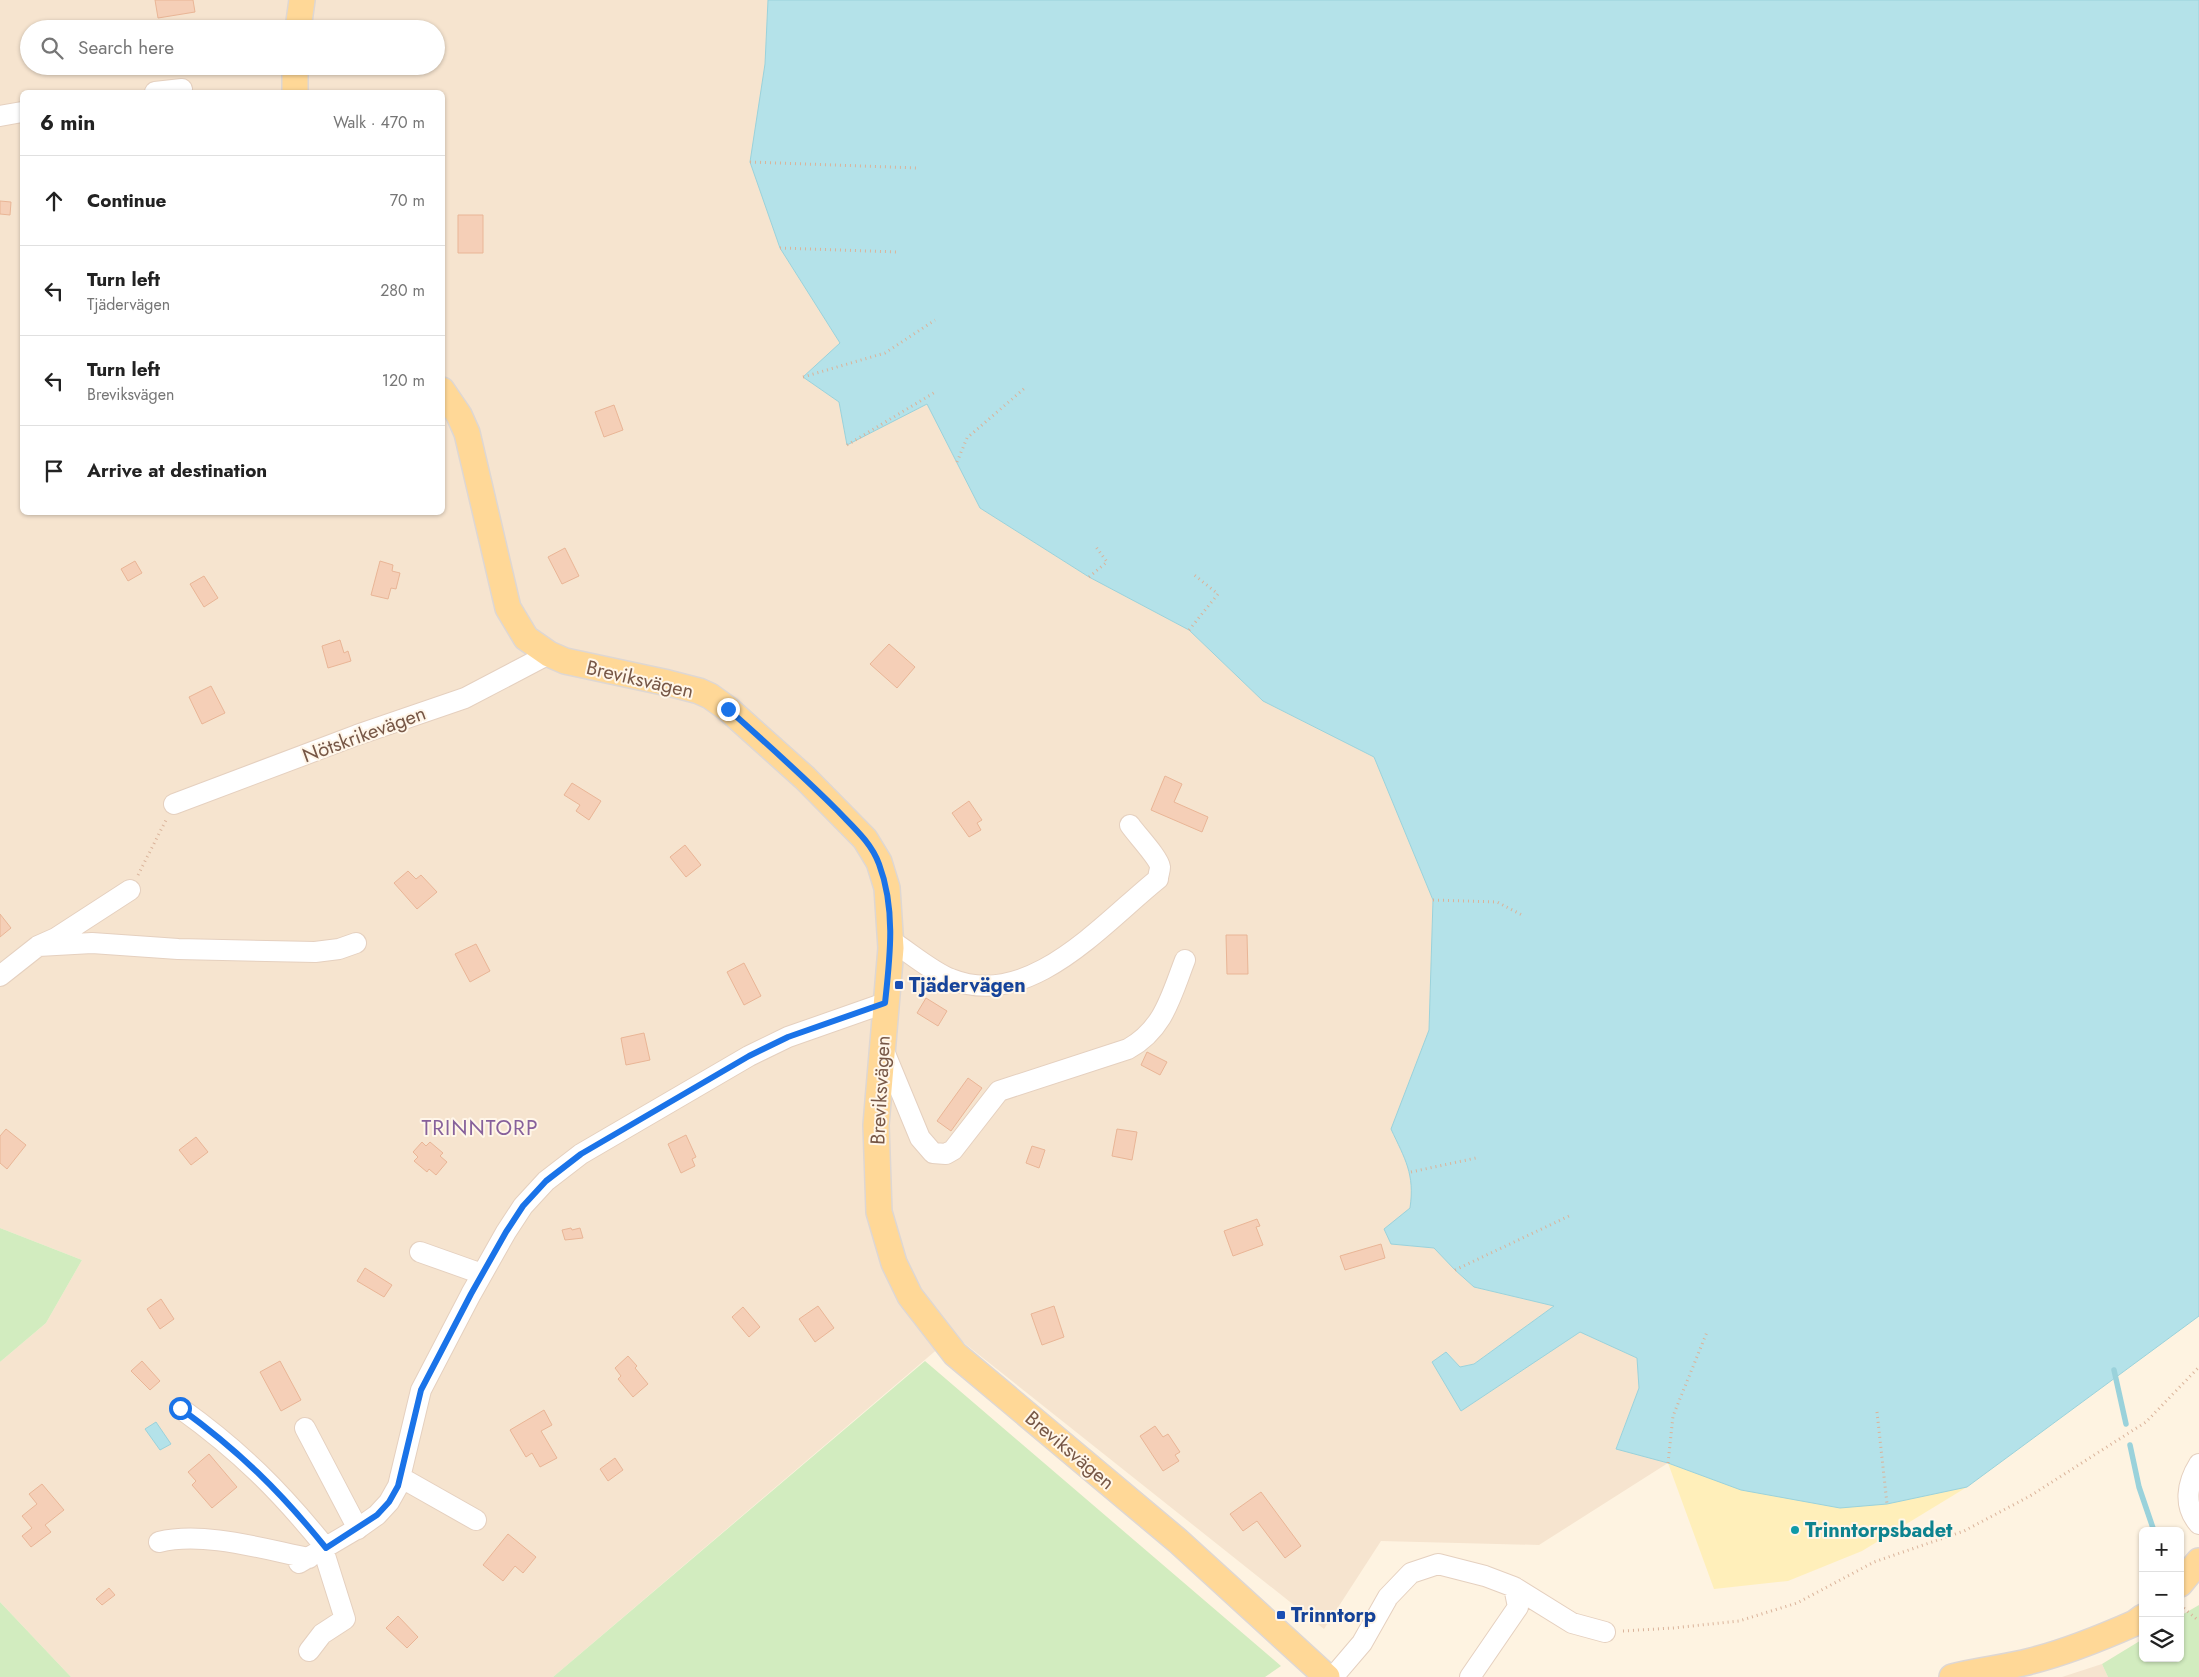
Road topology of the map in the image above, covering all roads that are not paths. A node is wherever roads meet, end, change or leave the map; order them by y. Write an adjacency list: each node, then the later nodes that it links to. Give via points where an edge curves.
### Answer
1 (302, 0): 2 (main road)
2 (299, 20)
3 (295, 75): 6 (main road)
4 (182, 89): 5 (street)
5 (173, 90)
6 (295, 90)
7 (20, 112): 8 (street)
8 (0, 116)
9 (445, 394): 10 (main road, Breviksvägen, via 467,433 508,608 526,638)
10 (549, 654): 11 (street, Nötskrikevägen, via 465,698); 14 (main road, Breviksvägen, via 588,667 699,691 728,709 805,778 866,839 879,862 887,888)
11 (174, 804)
12 (1130, 825): 14 (street, via 1156,857 1160,867 1158,879 1061,960 1012,984 977,986 950,979)
13 (130, 890): 16 (street, via 56,938)
14 (890, 940): 19 (main road, Breviksvägen)
15 (356, 943): 16 (street, via 315,952 178,949 92,943)
16 (38, 946): 18 (street)
17 (1185, 960): 20 (street, via 1163,1015 1152,1033 1140,1043 999,1091 958,1145 946,1154 932,1153 920,1138)
18 (0, 976)
19 (885, 1003): 20 (main road, Breviksvägen); 22 (street, via 788,1037 749,1056 581,1154 546,1181 523,1206)
20 (882, 1046): 38 (main road, Breviksvägen, via 876,1125 879,1212 894,1263 910,1296 956,1354 1178,1541)
21 (420, 1252): 22 (street)
22 (482, 1274): 26 (street, via 421,1390)
23 (180, 1408): 31 (street, via 217,1434 291,1504)
24 (306, 1428): 29 (street)
25 (2199, 1464): 28 (street, via 2190,1483 2188,1502)
26 (400, 1477): 27 (street); 29 (street, via 389,1502)
27 (476, 1520)
28 (2199, 1524)
29 (358, 1529): 31 (street)
30 (158, 1542): 31 (street, via 176,1538 206,1539)
31 (314, 1554): 37 (street, via 345,1619 322,1634)
32 (2199, 1561): 33 (main road)
33 (2184, 1579)
34 (1514, 1587): 36 (street, via 1572,1623); 39 (street, via 1438,1564 1411,1572 1388,1597 1362,1643); 40 (street, via 1518,1607)
35 (2139, 1620): 41 (main road, via 2081,1646 2030,1661)
36 (1605, 1632)
37 (310, 1651)
38 (1327, 1677)
39 (1333, 1677)
40 (1470, 1677)
41 (1952, 1677)

